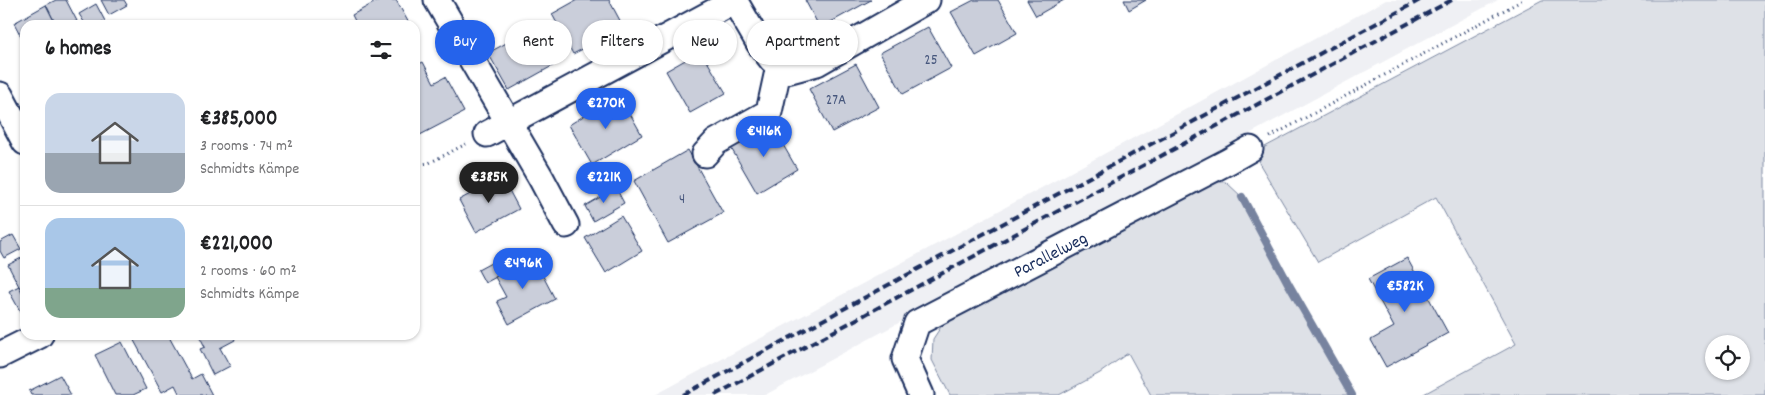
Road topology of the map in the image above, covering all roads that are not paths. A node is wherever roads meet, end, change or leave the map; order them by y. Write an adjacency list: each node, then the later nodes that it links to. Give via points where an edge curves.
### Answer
1 (437, 0): 6 (street)
2 (734, 0): 4 (street, via 758,43); 6 (street)
3 (927, 0): 4 (street, via 816,62)
4 (783, 69): 9 (street, via 769,112 716,142)
5 (0, 95): 7 (street)
6 (497, 128): 10 (street)
7 (20, 133)
8 (1250, 148): 13 (street, Parallelweg, via 917,323 904,359)
9 (705, 154)
10 (566, 225)
11 (30, 340): 12 (street)
12 (0, 355)
13 (921, 395)

